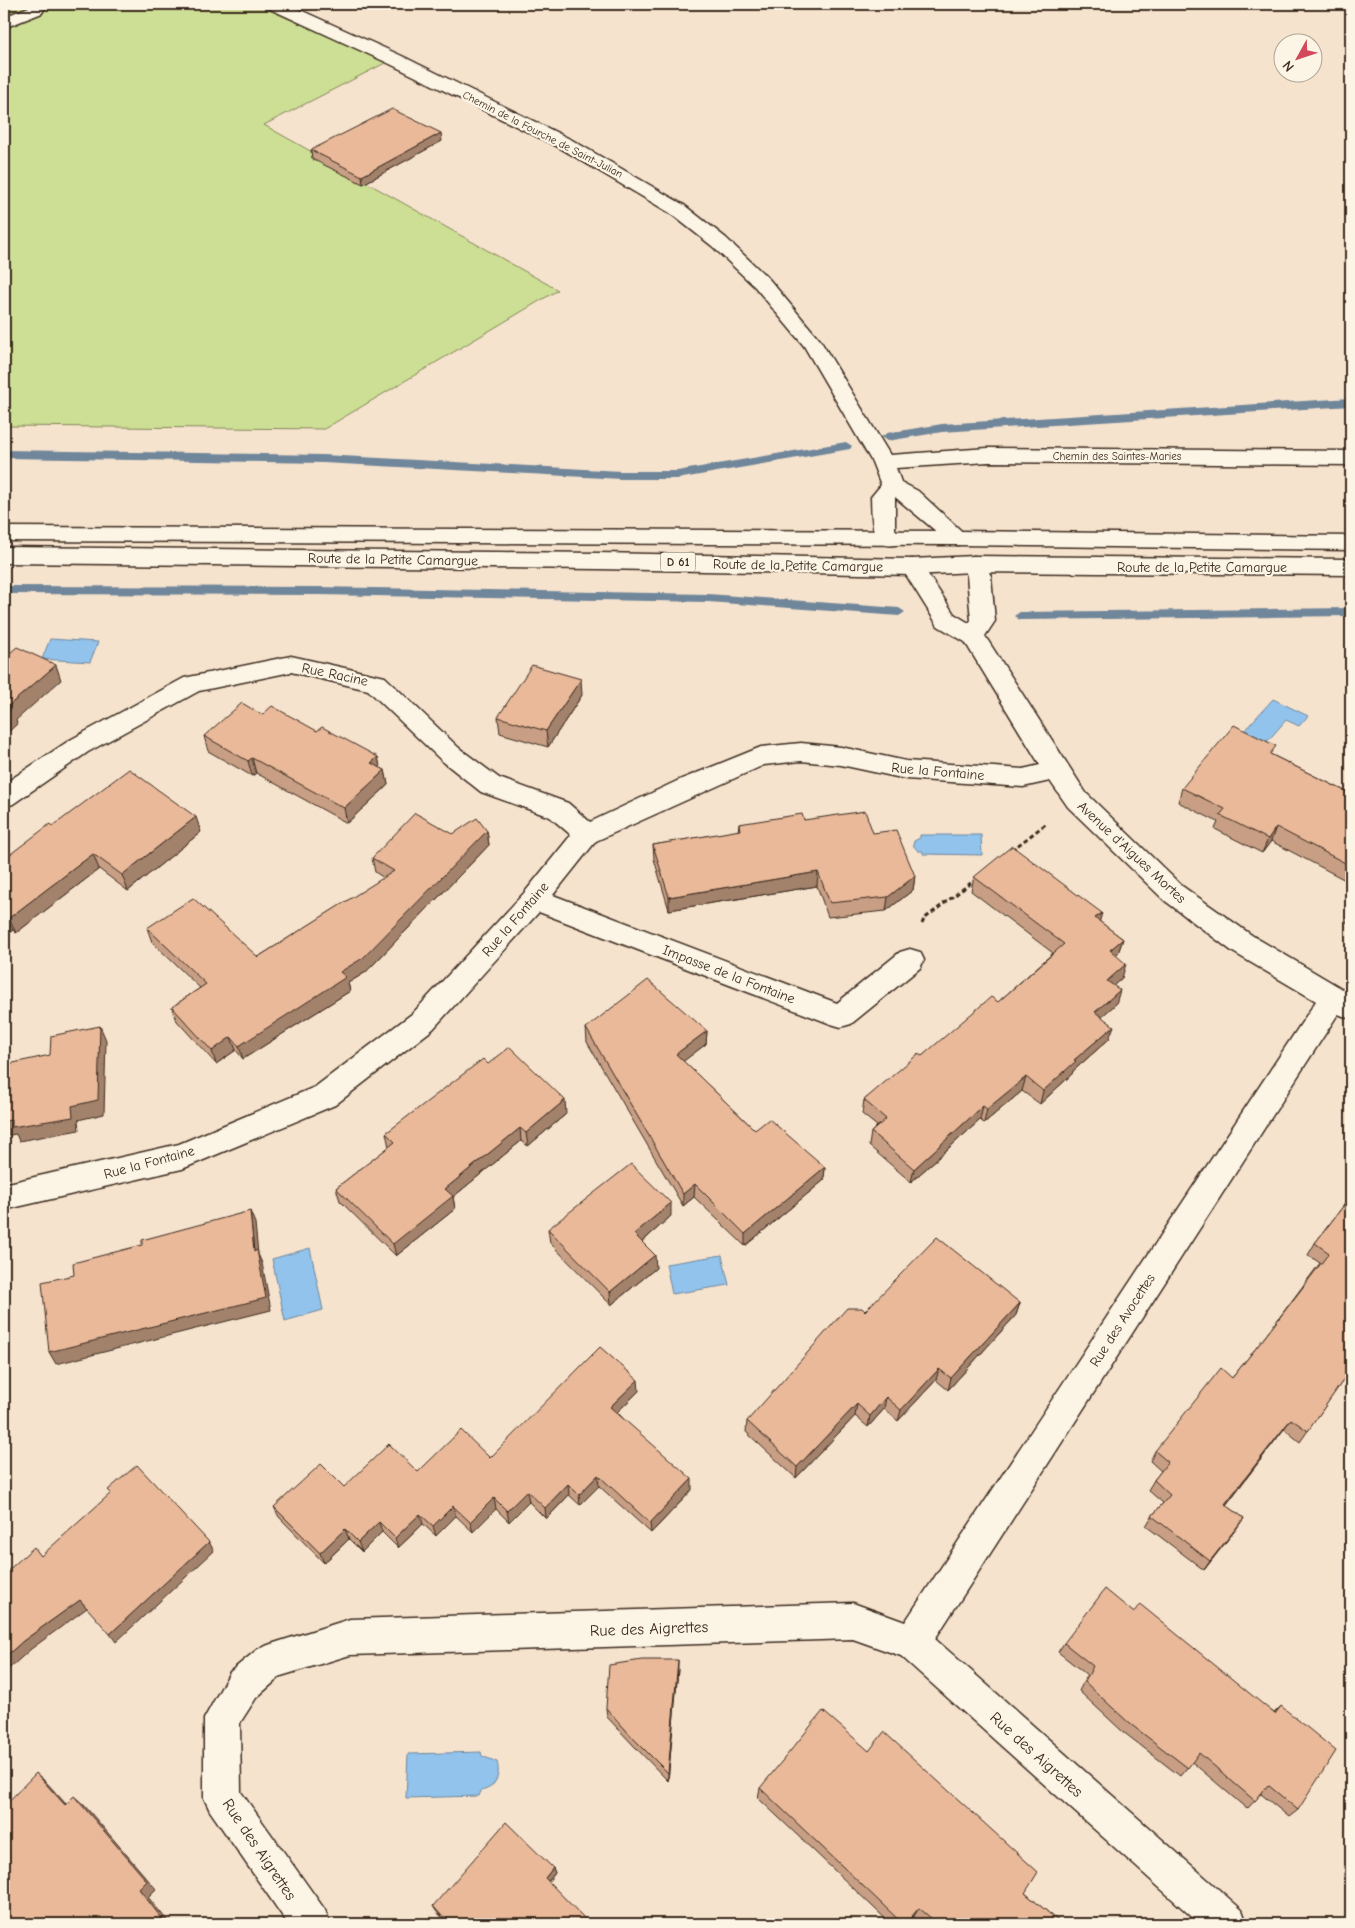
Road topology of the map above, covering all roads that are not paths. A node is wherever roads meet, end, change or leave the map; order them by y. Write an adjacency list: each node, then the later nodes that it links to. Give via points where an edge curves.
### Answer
1 (274, 4): 5 (street, Chemin de la Fourche de Saint-Julian, via 566,144 677,209 719,242 762,283 813,344)
2 (36, 9): 3 (street)
3 (4, 23)
4 (1351, 458): 5 (street, Chemin des Saintes-Maries, via 988,455)
5 (883, 462): 6 (street, Chemin de la Fourche de Saint-Julian)
6 (892, 486): 8 (street, via 910,496); 9 (street, via 882,497 884,531)
7 (4, 534): 9 (street, Route de la Petite Camargue / D 61)
8 (958, 538): 9 (street, Route de la Petite Camargue / D 61); 10 (street, Route de la Petite Camargue / D 61); 12 (street)
9 (891, 539): 13 (street)
10 (1351, 543)
11 (4, 555): 13 (street, Route de la Petite Camargue / D 61)
12 (974, 564): 13 (street, Route de la Petite Camargue / D 61); 14 (street, Route de la Petite Camargue / D 61); 15 (street, via 979,576 983,621)
13 (912, 567): 15 (street, Avenue d'Aigues Mortes, via 946,620)
14 (1351, 567)
15 (973, 636): 16 (street, Avenue d'Aigues Mortes)
16 (1056, 770): 18 (street, Rue la Fontaine, via 1023,778 906,770 841,756 800,752 761,756); 21 (street, Avenue d'Aigues Mortes, via 1077,800 1173,893 1244,944)
17 (4, 797): 18 (street, Rue Racine, via 79,746 193,684 291,664 376,683 450,754 490,785 559,810)
18 (587, 834): 19 (street, Rue la Fontaine)
19 (534, 899): 20 (street, Impasse de la Fontaine, via 841,1016); 22 (street, Rue la Fontaine, via 423,1022 325,1096 182,1156)
20 (910, 960)
21 (1342, 1003): 23 (street, Rue des Avocettes)
22 (4, 1196)
23 (912, 1642): 24 (street, Rue des Aigrettes, via 853,1621 843,1621 350,1638 271,1662 243,1685 222,1719 223,1798); 25 (street, Rue des Aigrettes)
24 (311, 1924)
25 (1228, 1924)

